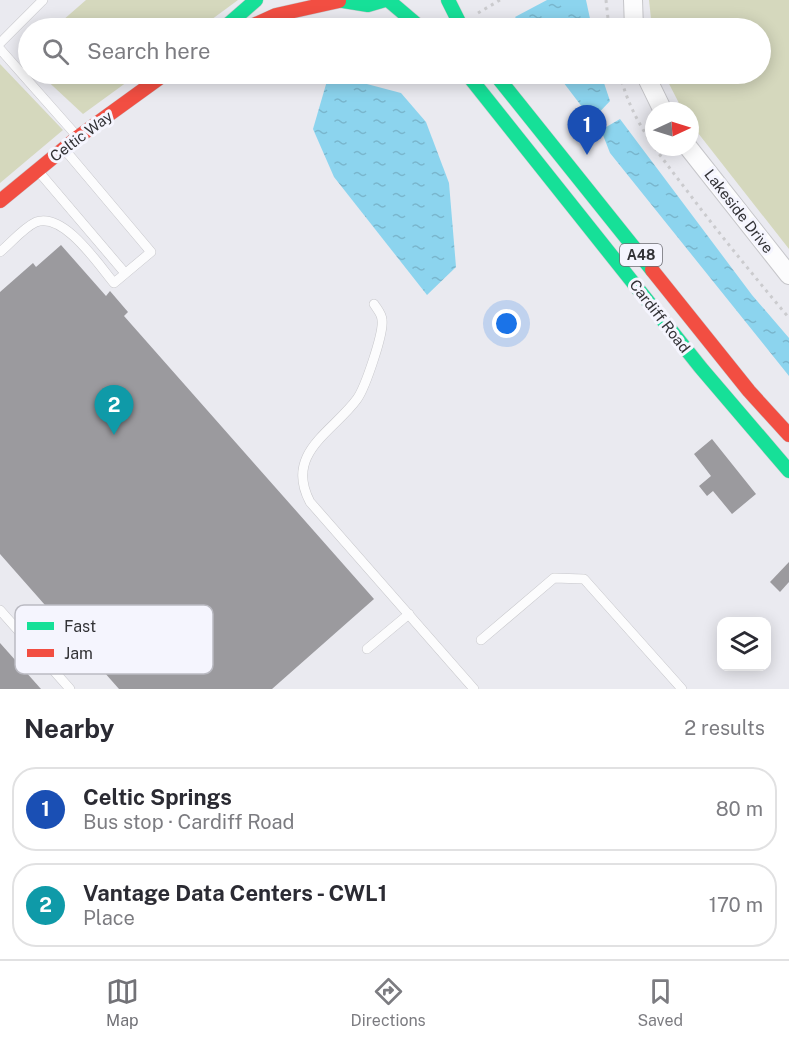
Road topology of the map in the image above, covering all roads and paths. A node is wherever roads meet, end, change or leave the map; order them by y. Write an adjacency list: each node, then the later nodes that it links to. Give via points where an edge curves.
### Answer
1 (44, 0): 8 (lane)
2 (255, 0): 9 (main road)
3 (387, 0): 7 (main road, via 368,5); 11 (main road)
4 (448, 0): 12 (main road)
5 (606, 0): 13 (path)
6 (633, 0): 14 (street)
7 (338, 1): 10 (main road)
8 (26, 18)
9 (235, 18)
10 (269, 18)
11 (409, 18)
12 (457, 18)
13 (608, 18)
14 (634, 18)
15 (18, 25): 16 (lane)
16 (0, 43)
17 (0, 49): 18 (lane)
18 (18, 69)
19 (31, 84): 26 (lane)
20 (151, 84): 26 (main road, Celtic Way)
21 (475, 84): 37 (main road, Cardiff Road / A48, via 701,368)
22 (503, 84): 36 (main road, Cardiff Road / A48, via 749,391)
23 (622, 84): 35 (path, via 628,106 642,132)
24 (650, 84): 25 (street)
25 (659, 102)
26 (78, 137): 27 (main road, Celtic Way)
27 (64, 148): 29 (main road, Celtic Way); 32 (lane, via 151,252)
28 (695, 156): 33 (street, Lakeside Drive)
29 (37, 170): 30 (main road, Celtic Way); 32 (lane)
30 (0, 201)
31 (0, 252): 32 (lane, via 32,225 52,221 77,240 114,283)
32 (125, 273)
33 (789, 275)
34 (374, 304): 39 (lane, via 381,315 382,329 360,394 312,446 303,480 310,502)
35 (789, 318)
36 (789, 435)
37 (789, 471)
38 (0, 610): 40 (lane)
39 (409, 614): 42 (lane); 45 (lane)
40 (15, 627)
41 (481, 640): 46 (lane, via 554,578 584,579)
42 (367, 650)
43 (57, 674): 44 (lane)
44 (70, 689)
45 (474, 689)
46 (682, 689)

